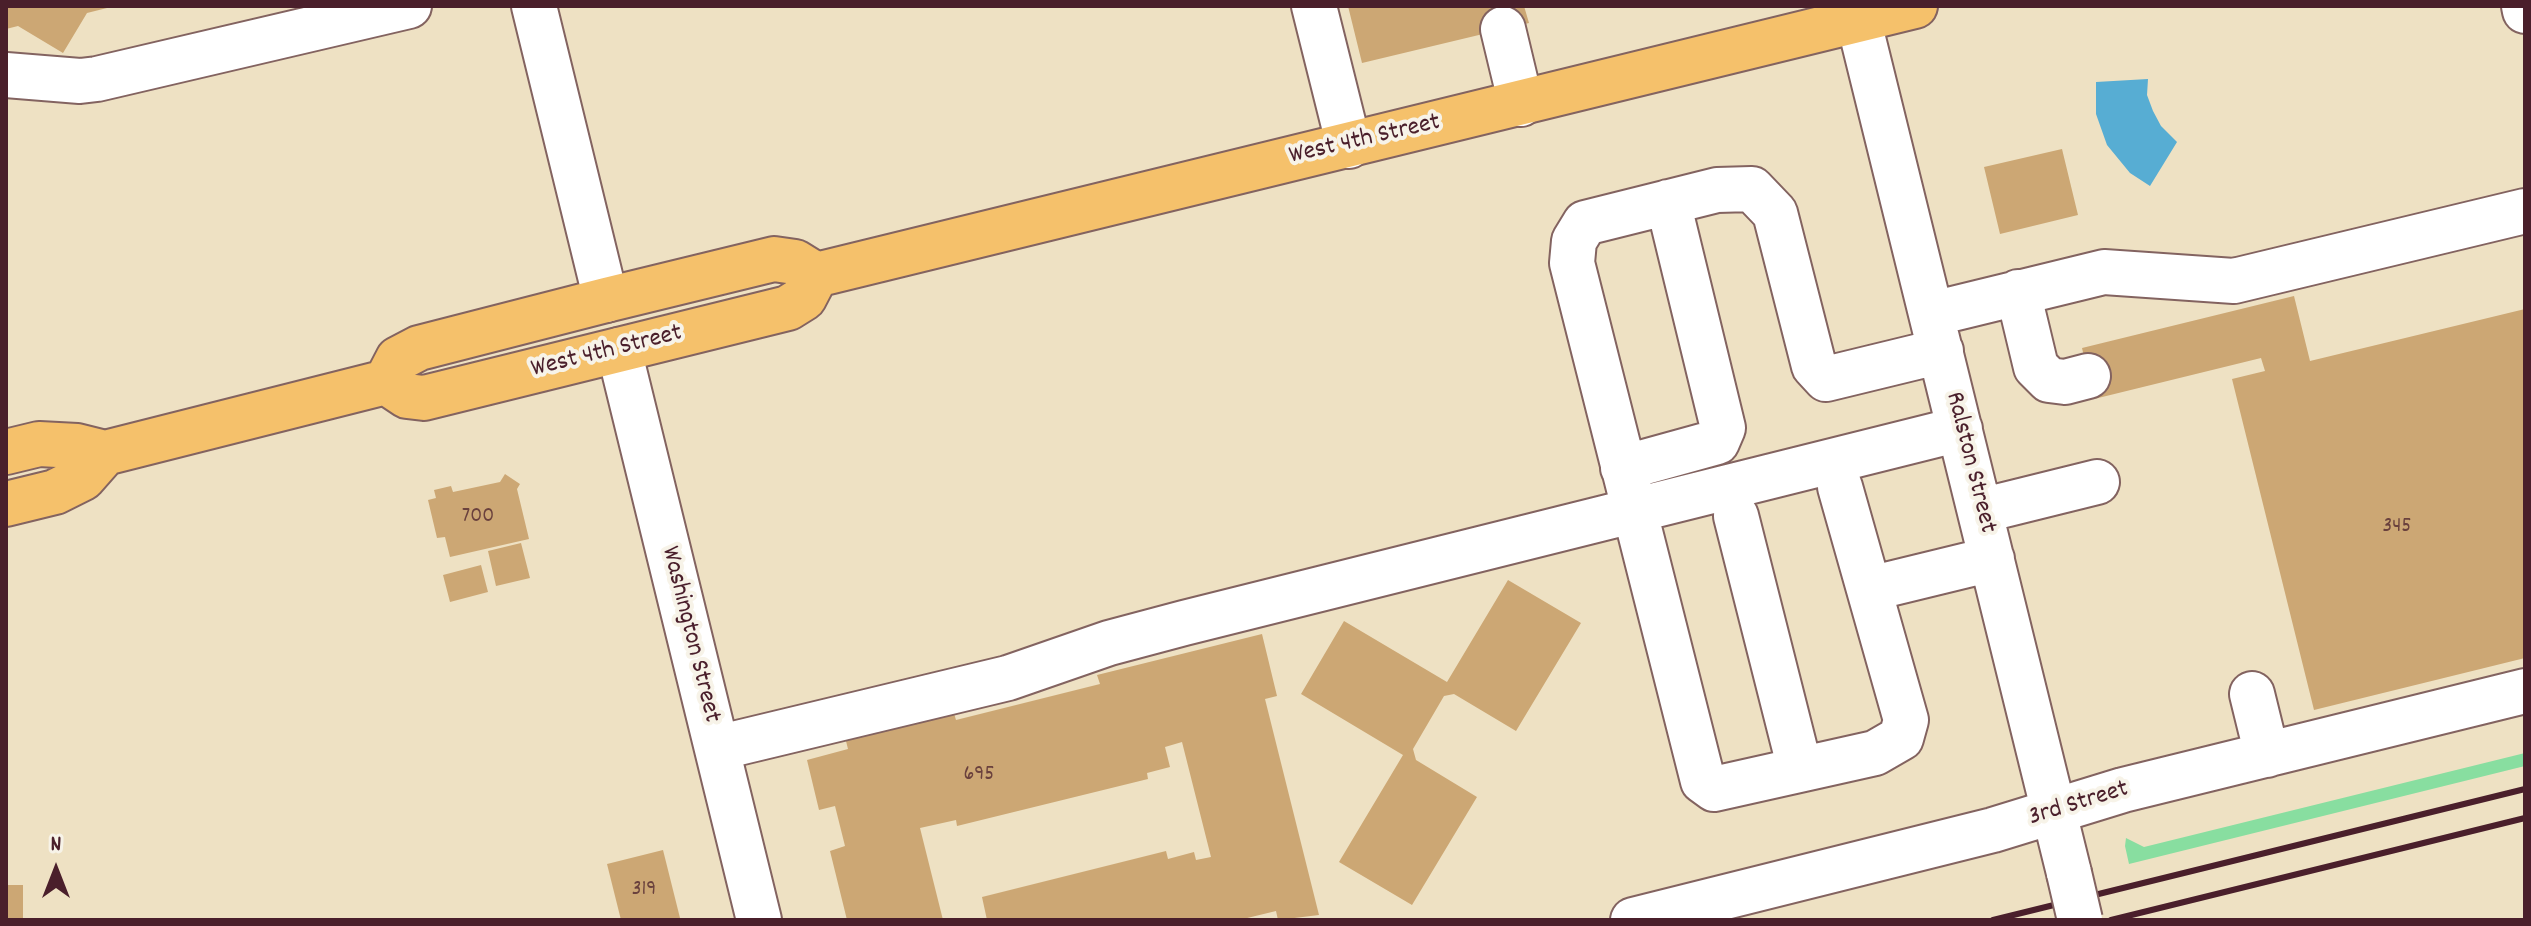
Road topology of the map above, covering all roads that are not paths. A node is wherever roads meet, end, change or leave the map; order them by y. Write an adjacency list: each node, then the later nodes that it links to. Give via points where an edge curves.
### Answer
1 (409, 6): 7 (street, via 97,79)
2 (534, 6): 14 (street)
3 (1314, 6): 9 (street)
4 (1915, 6): 5 (main road, West 4th Street)
5 (1857, 13): 8 (main road, West 4th Street); 15 (street, Ralston Street)
6 (1503, 29): 8 (street)
7 (6, 75)
8 (1521, 104): 9 (main road, West 4th Street)
9 (1349, 146): 12 (main road, West 4th Street)
10 (1668, 202): 15 (street, via 1717,190 1752,189 1764,198 1775,213 1814,366 1826,379); 22 (street, via 1585,223 1574,241 1572,263); 22 (street, via 1723,428 1717,442)
11 (2525, 211): 13 (street, via 2234,281 2104,272)
12 (816, 275): 14 (main road, West 4th Street, via 795,262 774,259); 16 (main road, West 4th Street, via 804,298 788,308)
13 (2018, 292): 15 (street); 17 (street, via 2036,367 2049,380)
14 (606, 300): 18 (main road, West 4th Street, via 419,348 398,359)
15 (1937, 333): 19 (street, Ralston Street)
16 (619, 350): 18 (main road, West 4th Street, via 424,398 407,396); 33 (street, Washington Street)
17 (2088, 376)
18 (386, 382): 21 (main road)
19 (1960, 429): 26 (street); 27 (street, Ralston Street)
20 (6, 452): 21 (main road, via 39,444)
21 (105, 453): 25 (main road, via 83,478 55,492)
22 (1623, 468): 26 (street)
23 (2097, 482): 27 (street)
24 (1840, 487): 30 (street)
25 (6, 504)
26 (1634, 510): 33 (street, via 1127,637 1008,678); 35 (street, via 1703,781 1714,789)
27 (1980, 511): 29 (street, Ralston Street)
28 (1736, 516): 35 (street)
29 (1992, 559): 30 (street); 36 (street, Ralston Street)
30 (1869, 589): 35 (street, via 1906,720 1901,738 1875,753)
31 (2525, 691): 34 (street, 3rd Street)
32 (2252, 694): 34 (street)
33 (717, 748): 37 (street, Washington Street)
34 (2267, 755): 36 (street, 3rd Street)
35 (1800, 769)
36 (2054, 812): 38 (street, 3rd Street); 39 (street, Ralston Street, bridge)
37 (759, 920)
38 (1633, 920)
39 (2080, 920)

